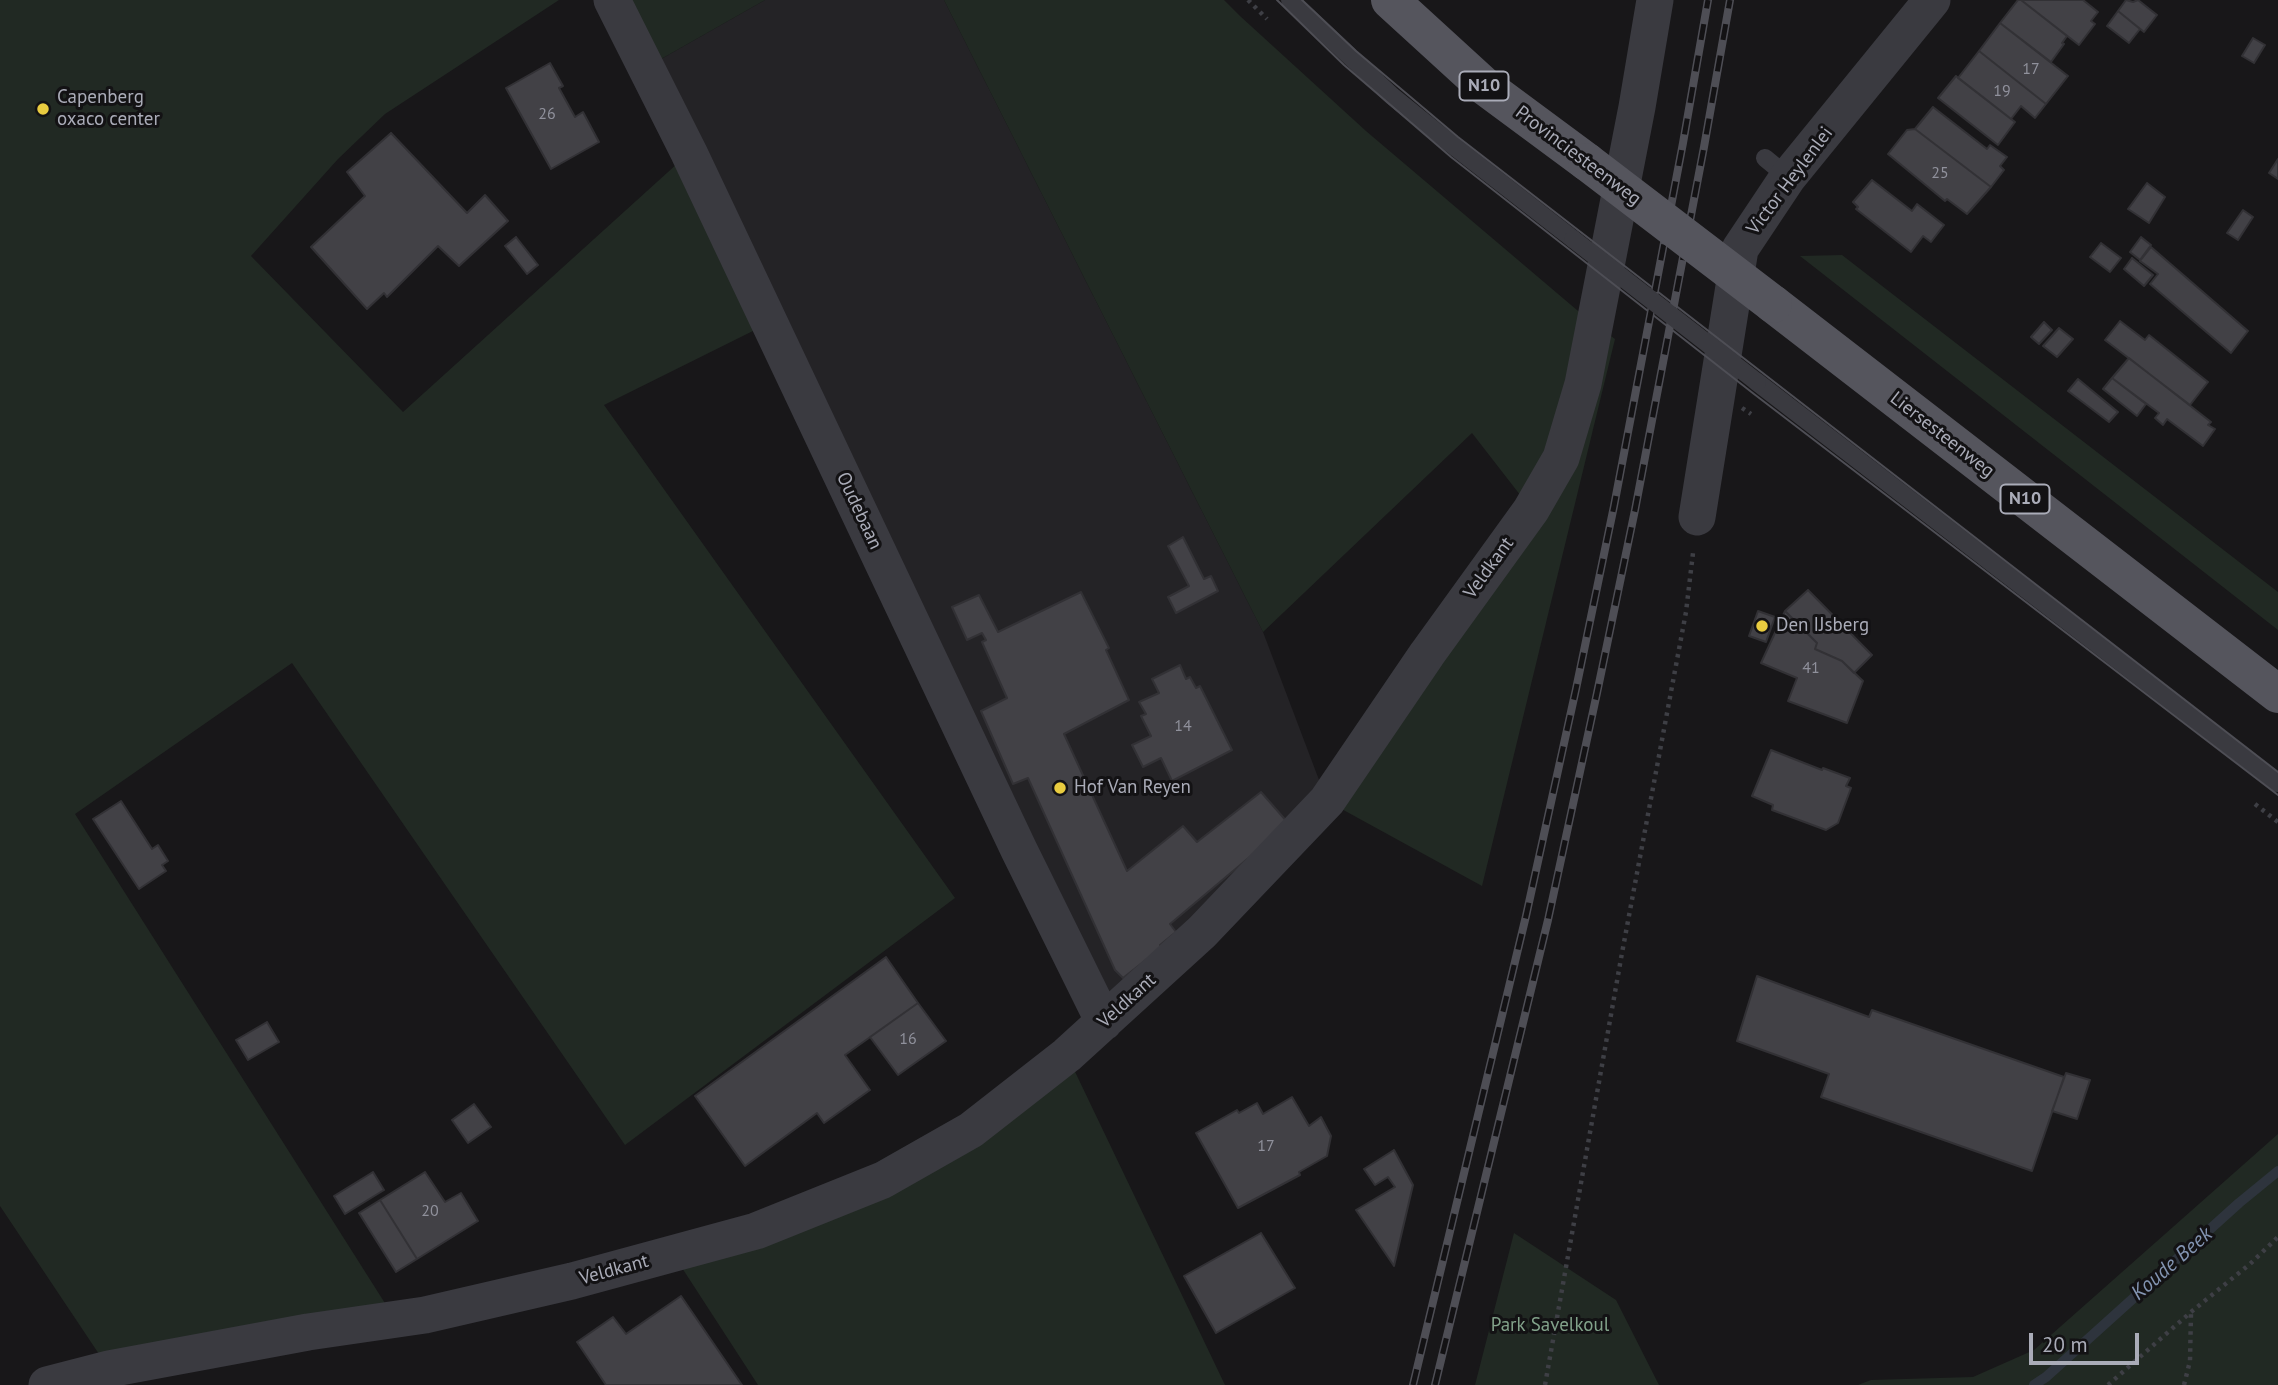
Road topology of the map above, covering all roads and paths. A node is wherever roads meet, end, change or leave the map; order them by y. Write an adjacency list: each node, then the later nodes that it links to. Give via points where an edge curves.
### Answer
1 (612, 0): 10 (street, Oudebaan)
2 (1290, 0): 9 (lane, bridge, via 1392,96 1455,147)
3 (1390, 0): 6 (main road, Provinciesteenweg / N10, bridge, via 1483,86)
4 (1655, 0): 10 (street, Veldkant, via 1583,384 1561,458 1531,510 1326,800 1202,932)
5 (1932, 0): 7 (street, Victor Heylenlei, via 1777,168 1740,248)
6 (1773, 304): 8 (main road, Liersesteenweg / N10)
7 (1697, 517): 14 (path, via 1686,612)
8 (2278, 694)
9 (2278, 783)
10 (1104, 1022): 13 (street, Veldkant, via 971,1130 883,1180 756,1231 425,1315 308,1332)
11 (2278, 1237): 12 (path)
12 (2191, 1312): 15 (path); 16 (path, via 2190,1360)
13 (47, 1385)
14 (1545, 1385)
15 (2108, 1385)
16 (2184, 1385)

